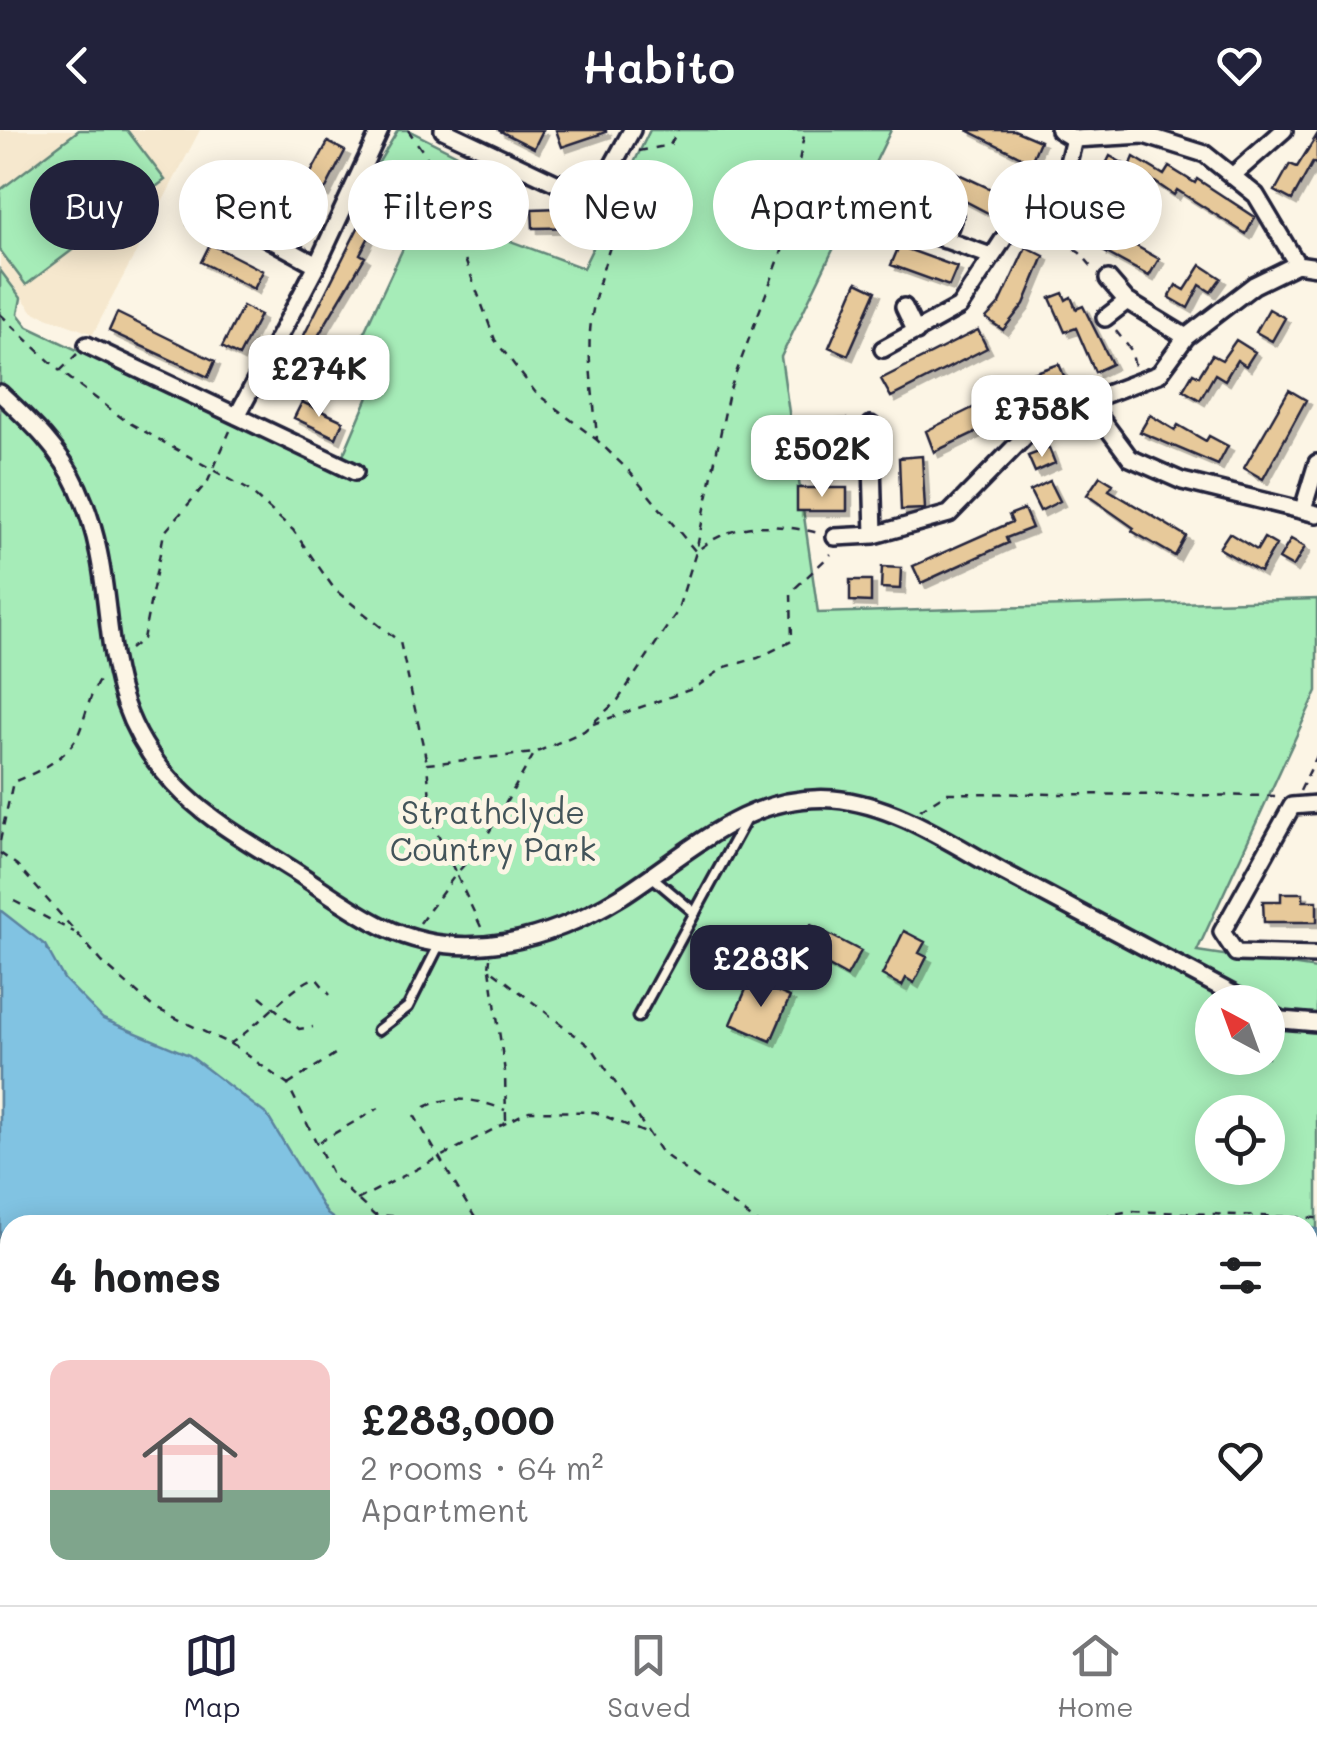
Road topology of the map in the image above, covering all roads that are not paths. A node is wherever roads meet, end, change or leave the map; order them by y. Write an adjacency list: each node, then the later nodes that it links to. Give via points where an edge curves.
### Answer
1 (380, 130): 12 (street)
2 (444, 130): 5 (street, via 556,183 610,170)
3 (1058, 130): 6 (street)
4 (1284, 130): 7 (street)
5 (629, 136)
6 (1074, 139): 7 (street, via 1144,135 1205,154); 10 (street, via 1067,166 1020,213)
7 (1232, 176): 11 (street, via 1256,195)
8 (968, 248): 10 (street)
9 (289, 250): 12 (street)
10 (991, 256): 18 (street, via 959,308)
11 (1296, 264): 13 (street); 19 (street, via 1254,285)
12 (317, 265): 24 (street)
13 (1317, 268)
14 (1108, 280): 15 (street)
15 (1127, 301): 17 (street); 19 (street)
16 (904, 307): 18 (street)
17 (1105, 318)
18 (916, 332): 20 (street)
19 (1186, 336): 23 (street, via 1159,374)
20 (883, 349)
21 (92, 354): 24 (street)
22 (0, 392): 35 (street, via 44,435 78,488 100,561 112,662 130,724 153,759 186,796 252,844 386,928)
23 (1086, 399): 28 (street, via 1130,458 1182,481); 29 (street, via 1043,418 948,514)
24 (237, 416): 27 (street)
25 (871, 425): 29 (street)
26 (1317, 463): 28 (street)
27 (355, 472)
28 (1310, 511)
29 (874, 535): 30 (street)
30 (839, 537)
31 (1317, 804): 36 (street, via 1294,801 1222,932 1236,953)
32 (751, 812): 33 (street); 34 (lane); 37 (street, via 791,800 836,799 906,818)
33 (650, 875): 34 (lane); 35 (street, via 565,925 490,946)
34 (695, 913): 38 (lane)
35 (439, 945): 41 (lane, via 408,1007)
36 (1317, 955)
37 (1216, 985)
38 (638, 1017)
39 (1285, 1020): 40 (street)
40 (1317, 1022)
41 (378, 1030)

